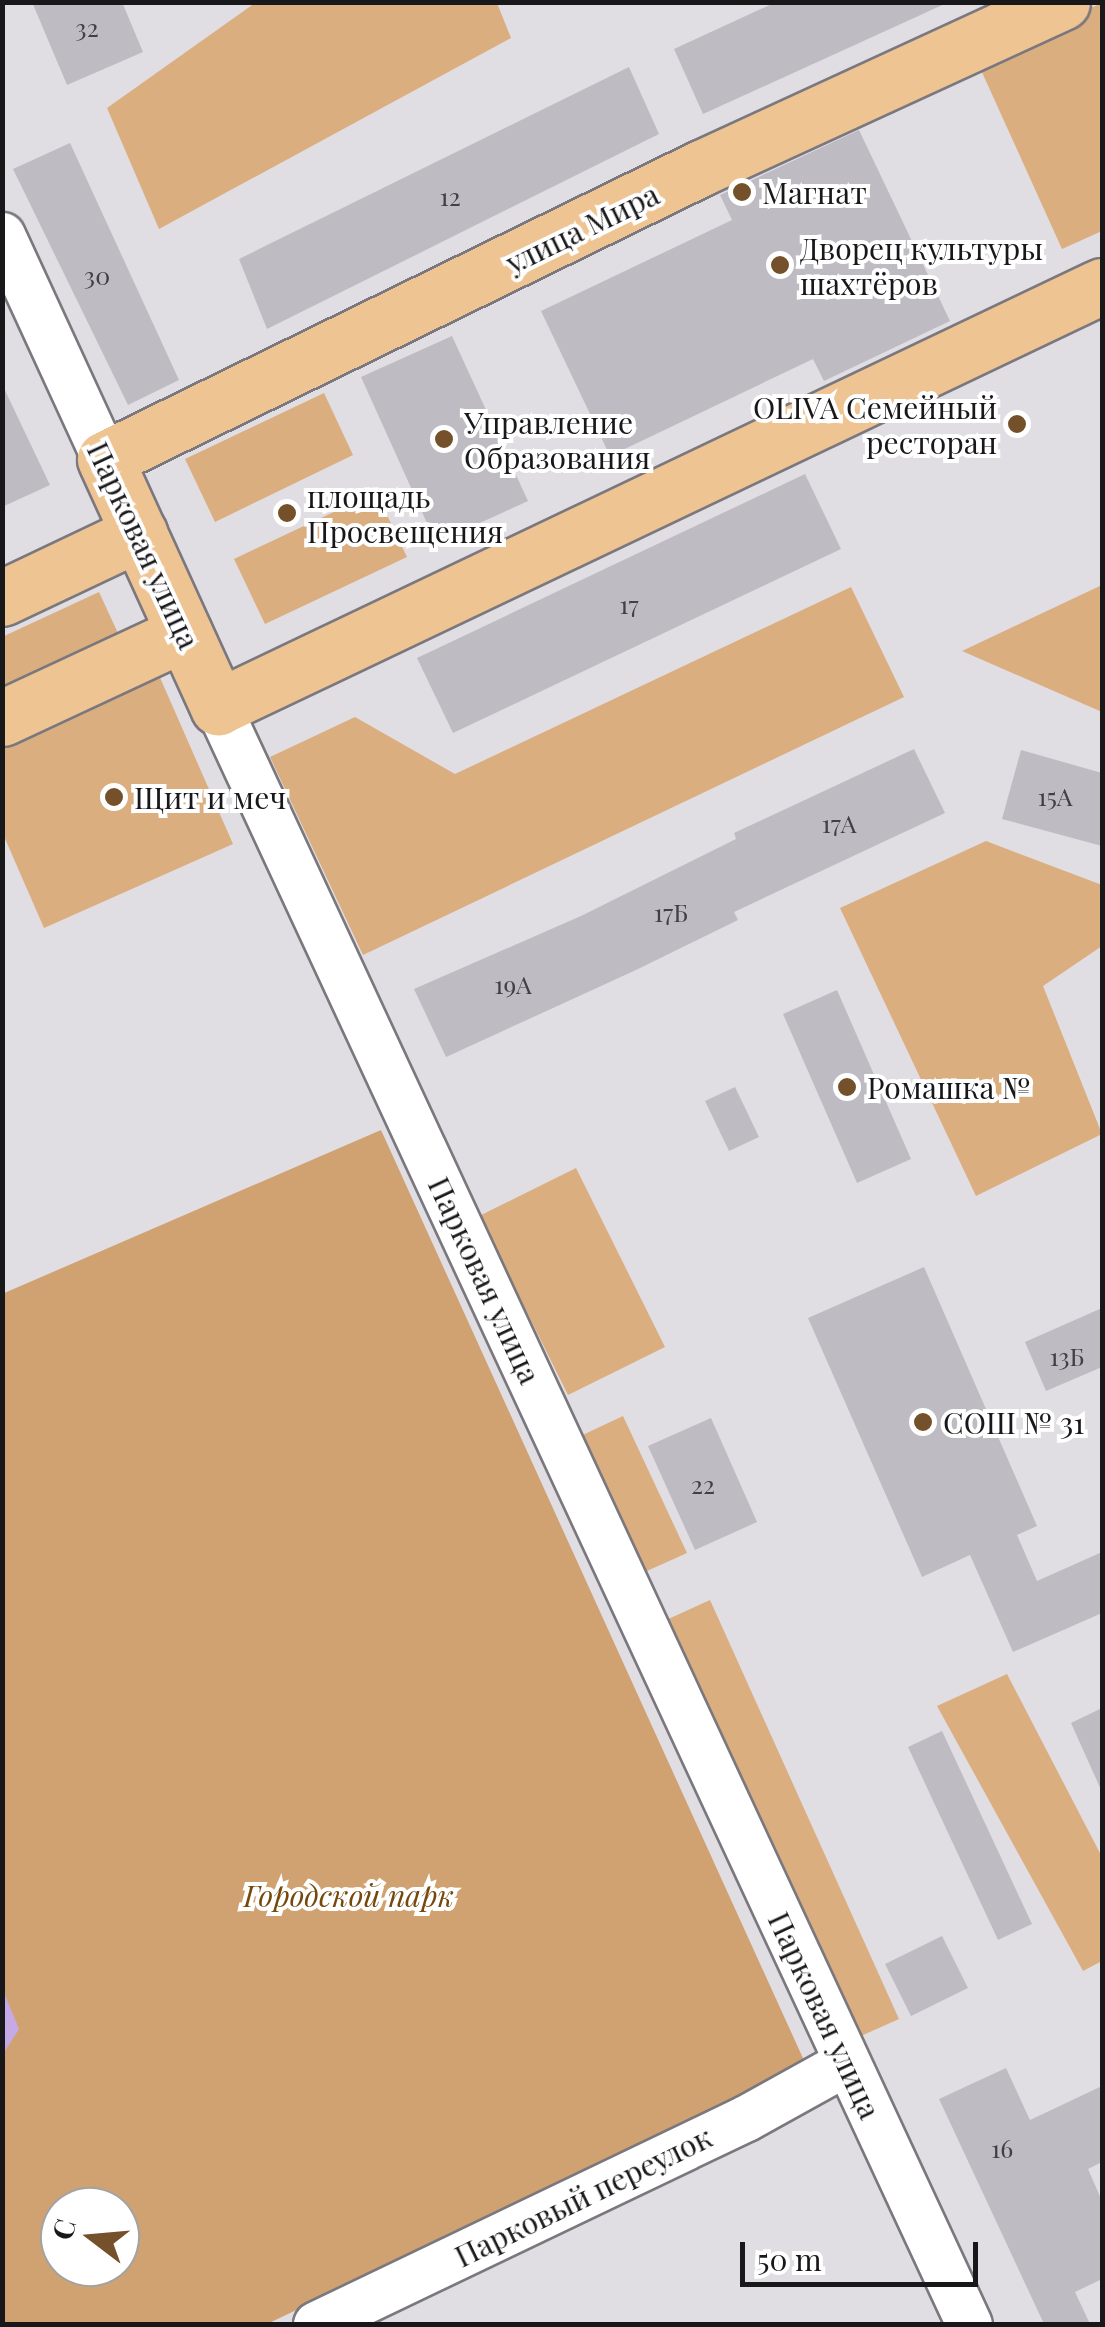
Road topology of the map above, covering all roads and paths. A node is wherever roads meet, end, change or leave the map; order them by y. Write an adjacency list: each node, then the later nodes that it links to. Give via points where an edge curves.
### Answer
1 (1062, 2): 4 (main road, улица Мира, via 701,168)
2 (2, 235): 4 (street, Парковая улица)
3 (1102, 286): 8 (main road)
4 (105, 459): 5 (main road, Парковая улица)
5 (138, 532): 6 (main road); 7 (main road, Парковая улица)
6 (2, 598)
7 (184, 633): 8 (main road, Парковая улица); 9 (main road)
8 (218, 708): 10 (street, Парковая улица)
9 (2, 718)
10 (847, 2062): 11 (street, Парковый переулок, via 746,2118); 12 (street, Парковая улица)
11 (316, 2324)
12 (969, 2324)

